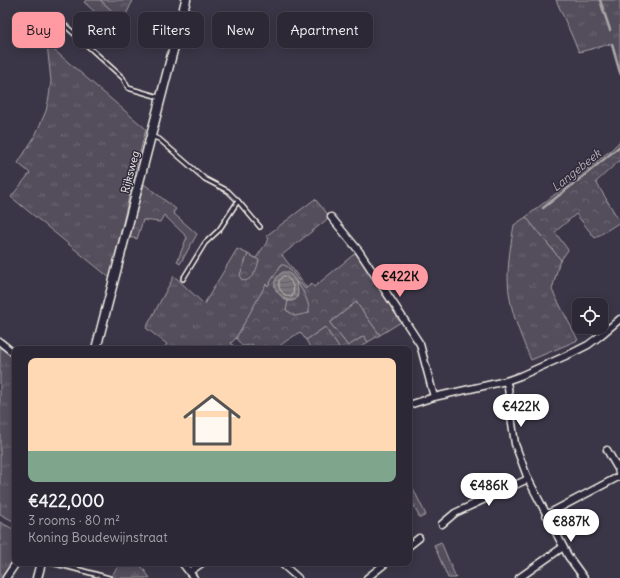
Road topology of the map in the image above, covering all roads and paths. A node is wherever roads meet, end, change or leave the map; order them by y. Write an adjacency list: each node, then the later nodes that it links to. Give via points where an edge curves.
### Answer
1 (186, 0): 3 (main road, Rijksweg)
2 (65, 25): 3 (lane, via 123,78 128,88)
3 (161, 97): 4 (main road, Rijksweg)
4 (151, 136): 5 (lane, via 159,139 205,179 228,191); 11 (main road, Rijksweg)
5 (238, 201): 7 (lane); 8 (lane, via 219,230 206,242)
6 (331, 217): 14 (street, via 358,251 420,344)
7 (260, 227)
8 (183, 279)
9 (620, 319): 13 (street, via 588,345)
10 (0, 342): 12 (street)
11 (97, 346)
12 (12, 352)
13 (506, 381): 14 (street); 18 (street, via 515,444)
14 (434, 397): 15 (street)
15 (412, 404)
16 (607, 450): 17 (street)
17 (620, 476): 19 (street)
18 (528, 479): 19 (street); 20 (street, via 455,513)
19 (546, 515): 23 (street)
20 (442, 524)
21 (419, 538): 22 (street)
22 (412, 544)
23 (563, 547): 38 (street); 39 (street)
24 (14, 566): 32 (street)
25 (40, 566): 33 (main road)
26 (65, 566): 34 (lane)
27 (184, 566): 31 (street)
28 (198, 566): 31 (street)
29 (284, 566): 36 (street)
30 (382, 566): 37 (street)
31 (189, 572): 35 (street)
32 (6, 578)
33 (37, 578)
34 (109, 578)
35 (194, 578)
36 (298, 578)
37 (367, 578)
38 (519, 578)
39 (584, 578)

